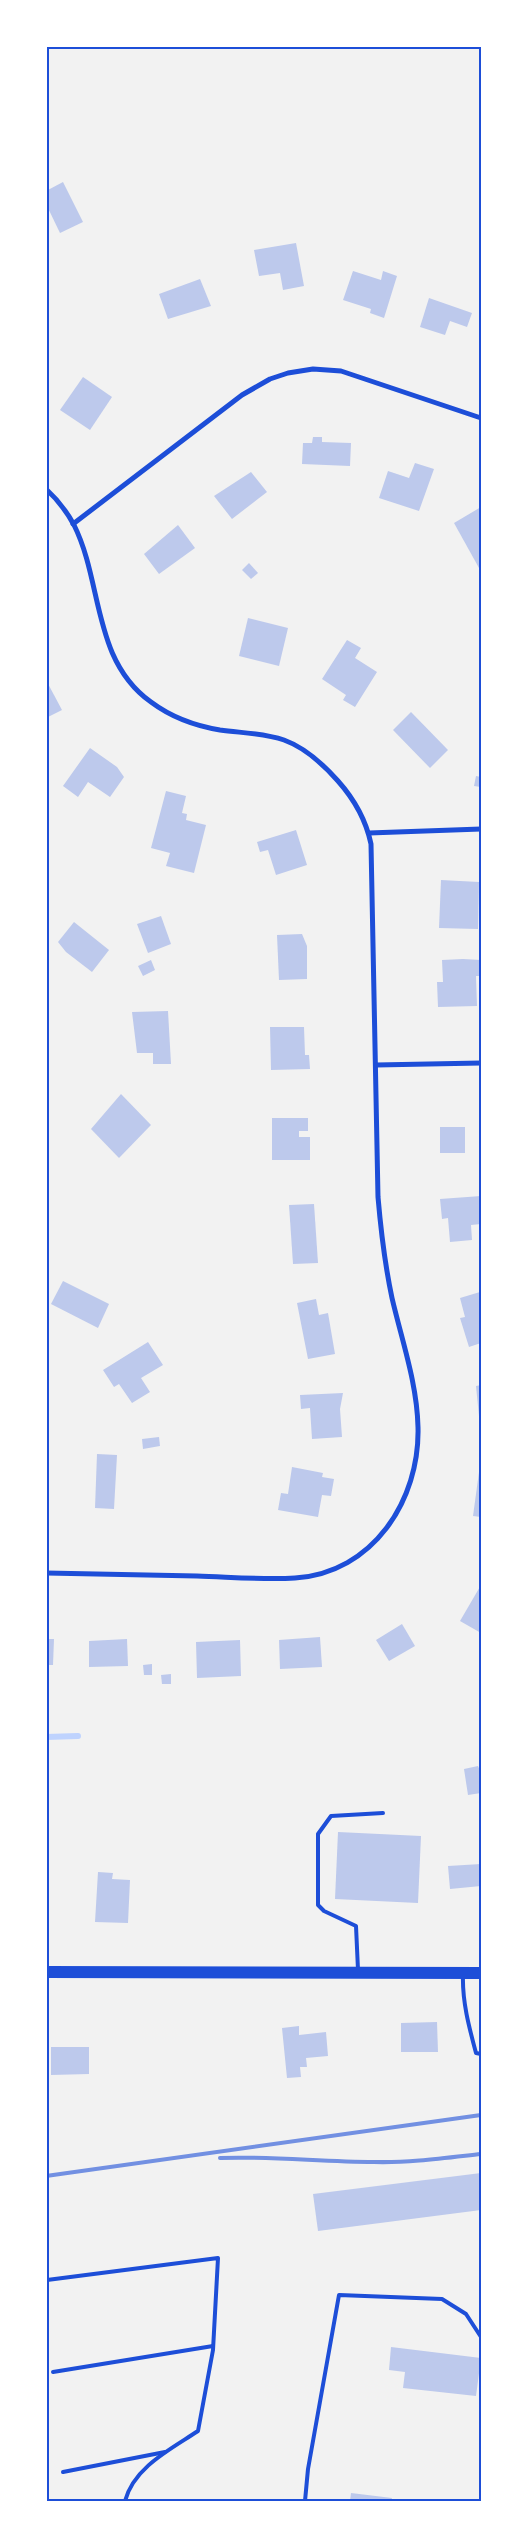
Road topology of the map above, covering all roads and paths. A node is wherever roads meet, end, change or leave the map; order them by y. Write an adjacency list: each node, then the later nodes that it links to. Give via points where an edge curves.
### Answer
1 (481, 418): 3 (street, via 341,371 313,369 288,373 242,395)
2 (46, 489): 3 (street)
3 (73, 524): 5 (street, via 107,644 132,686 150,702 174,716 198,725 257,733 308,753 348,793)
4 (481, 829): 5 (street)
5 (369, 833): 7 (street)
6 (481, 1063): 7 (street)
7 (376, 1065): 8 (street, via 382,1247 407,1359 418,1428 411,1486 391,1524 356,1557 319,1574 296,1578)
8 (46, 1573)
9 (383, 1813): 11 (lane, via 331,1816 318,1834 318,1904 324,1911 356,1926)
10 (46, 1972): 11 (main road)
11 (358, 1972): 12 (main road)
12 (463, 1973): 13 (main road); 14 (lane, via 467,2020 476,2053)
13 (481, 1973)
14 (481, 2054)
15 (47, 2280): 17 (lane, via 218,2258)
16 (481, 2337): 22 (lane, via 466,2314 442,2299 339,2295)
17 (213, 2346): 18 (lane); 19 (lane, via 198,2431)
18 (53, 2372)
19 (168, 2452): 20 (lane); 21 (lane, via 143,2468)
20 (63, 2472)
21 (125, 2501)
22 (305, 2501)

